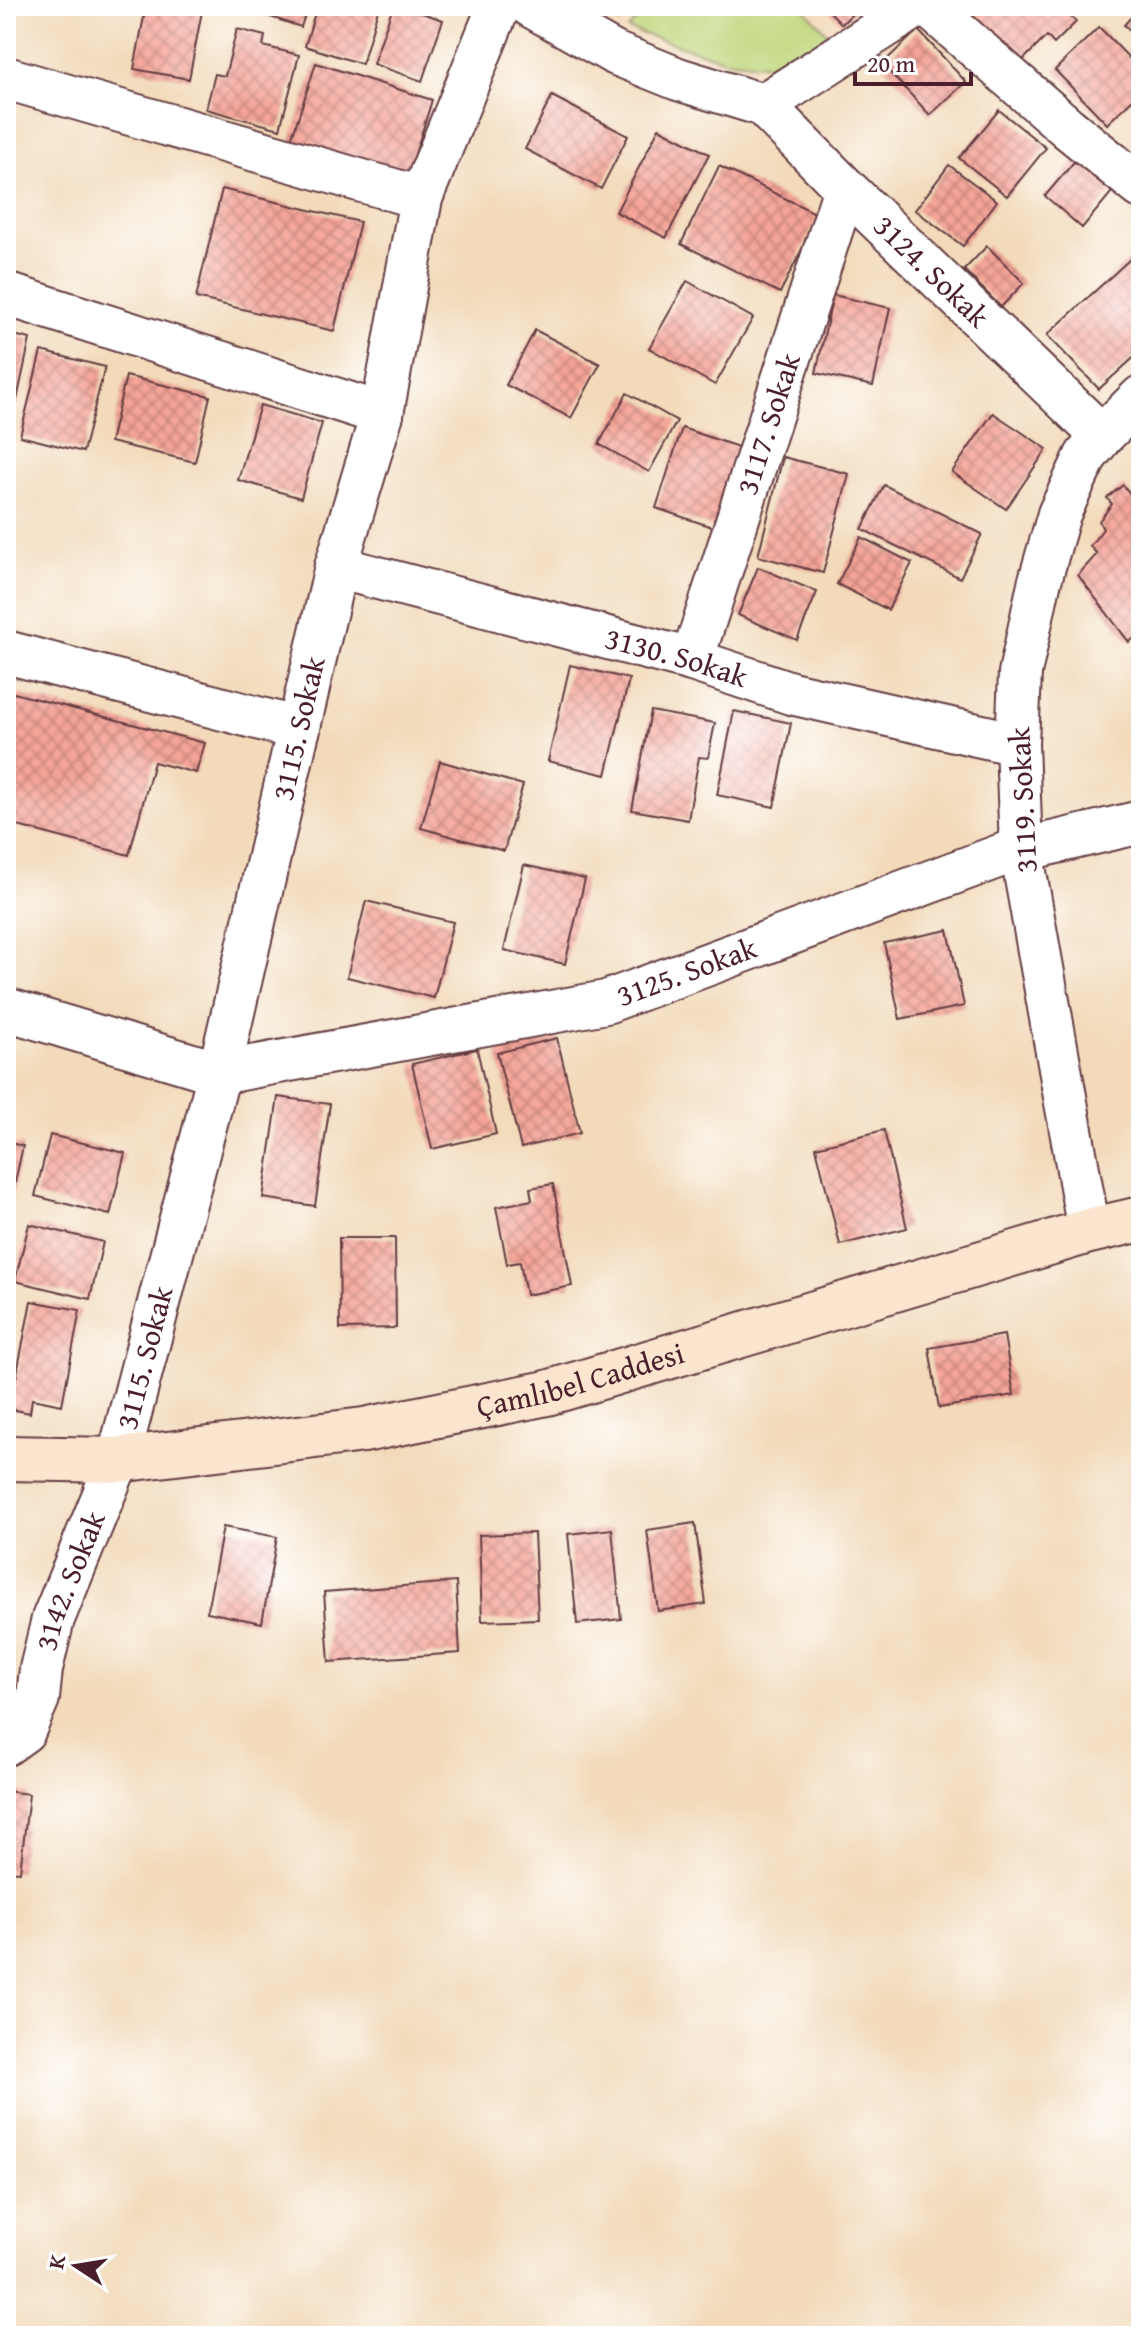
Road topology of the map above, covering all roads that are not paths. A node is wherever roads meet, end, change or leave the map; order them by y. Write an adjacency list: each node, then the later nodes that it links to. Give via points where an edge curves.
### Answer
1 (499, 6): 9 (street, 3115. Sokak)
2 (531, 6): 6 (street, via 614,53)
3 (917, 6): 6 (street)
4 (928, 6): 7 (street)
5 (6, 78): 9 (street)
6 (763, 105): 8 (street, 3124. Sokak)
7 (1141, 187)
8 (845, 188): 13 (street, 3124. Sokak); 16 (street, 3117. Sokak)
9 (421, 198): 12 (street, 3115. Sokak)
10 (6, 294): 12 (street)
11 (1141, 397): 13 (street, 3119. Sokak)
12 (382, 414): 14 (street, 3115. Sokak)
13 (1102, 436): 18 (street, 3119. Sokak, via 1086,456 1059,514 1039,584 1020,673)
14 (336, 567): 16 (street, 3130. Sokak); 17 (street, 3115. Sokak)
15 (6, 652): 17 (street)
16 (692, 660): 18 (street, 3130. Sokak, via 791,693)
17 (299, 729): 22 (street, 3115. Sokak)
18 (1017, 744): 20 (street, 3119. Sokak)
19 (1141, 822): 20 (street, 3125. Sokak)
20 (1021, 850): 22 (street, 3125. Sokak, via 606,1002); 24 (street, 3119. Sokak)
21 (6, 1009): 22 (street)
22 (219, 1073): 26 (street, 3115. Sokak)
23 (1141, 1219): 24 (street, Çamlıbel Caddesi)
24 (1089, 1231): 26 (street, Çamlıbel Caddesi, via 547,1393 364,1430)
25 (6, 1458): 26 (street, Çamlıbel Caddesi)
26 (118, 1460): 27 (street, 3142. Sokak, via 53,1619 38,1698 24,1731)
27 (6, 1744)

